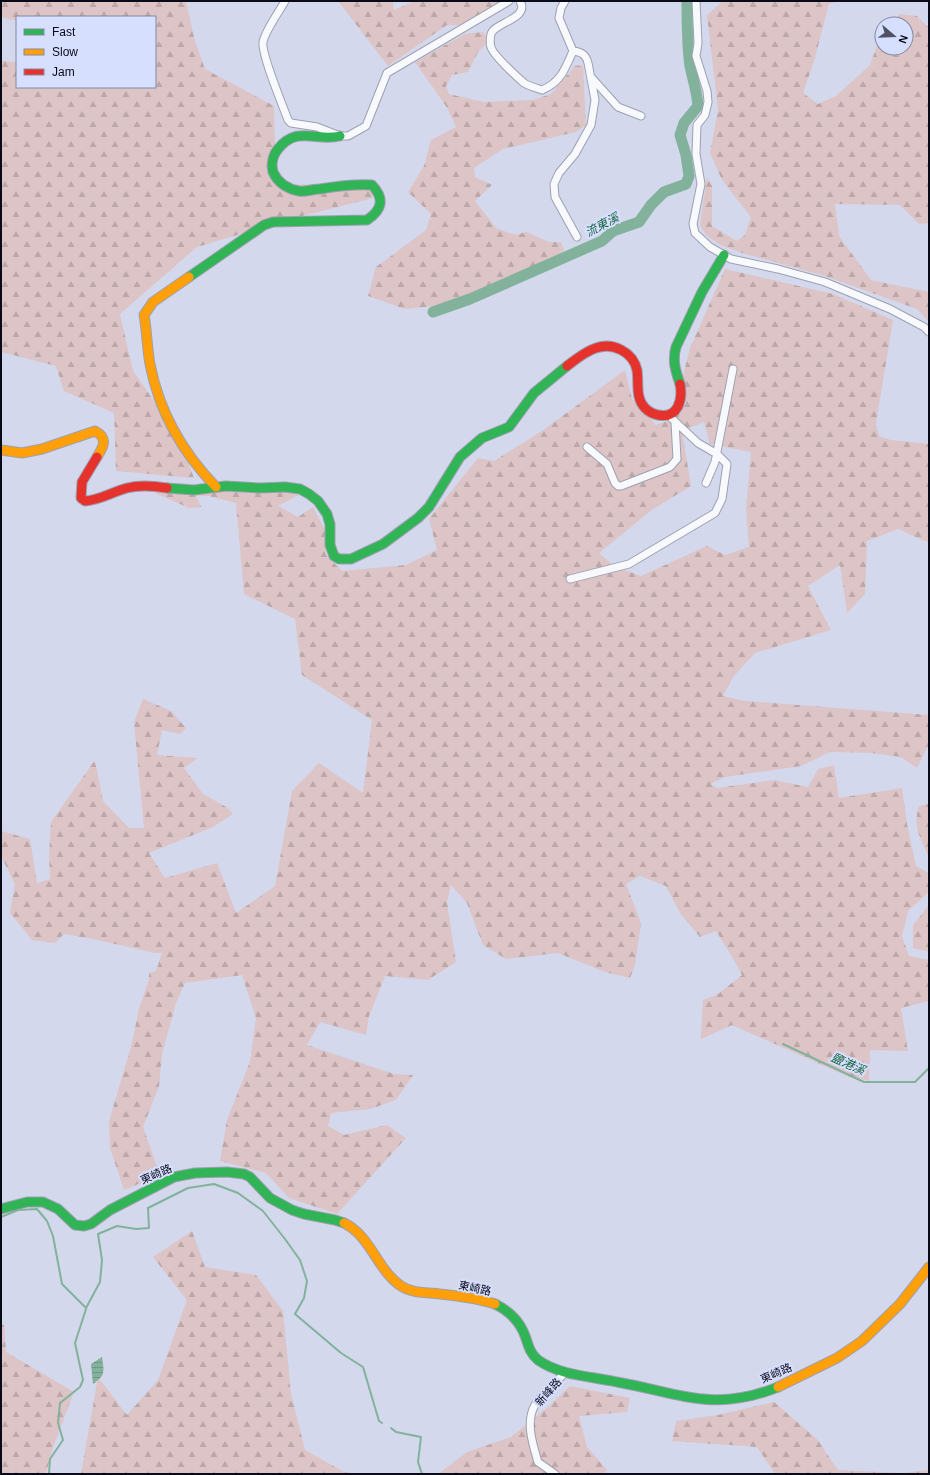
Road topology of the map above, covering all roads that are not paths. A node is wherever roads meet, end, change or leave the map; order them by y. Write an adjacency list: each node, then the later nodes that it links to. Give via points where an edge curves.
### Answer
1 (285, 1): 9 (street, via 263,43 268,67 288,120)
2 (509, 1): 9 (street, via 387,73 366,126 348,136)
3 (520, 1): 6 (street, via 522,9 518,15 498,26 491,34 491,47 526,84 542,90 552,86 561,76)
4 (565, 1): 6 (street, via 559,18)
5 (696, 1): 11 (street, via 696,56 708,102 705,115 698,126 696,154 701,184 693,224 695,233 710,247)
6 (573, 51): 7 (street, via 581,52 587,58)
7 (591, 77): 8 (street, via 618,108); 10 (street, via 595,100 591,125 554,184 555,196)
8 (641, 116)
9 (340, 136): 20 (street, via 333,138 301,134 292,137 279,146 274,155 274,176 285,187 301,191 358,184 372,185 380,194 381,200 371,217 367,220 273,222 264,225 153,302 144,315 150,365 163,410 204,476)
10 (577, 237)
11 (724, 255): 12 (street, via 744,263 824,282 890,309); 14 (street, via 707,282 677,346 674,360 681,400 675,412)
12 (929, 332)
13 (733, 369): 18 (street)
14 (667, 414): 15 (street); 20 (street, via 660,416 644,407 638,394 637,368 630,355 624,350 609,346 594,349 538,389 509,428 484,437 465,452 424,513 388,541 352,559 341,560 332,554 327,513 304,491 279,487)
15 (675, 422): 16 (street, via 677,459 674,464 621,486 615,483 607,464); 18 (street, via 698,443)
16 (588, 447)
17 (1, 450): 20 (street, via 22,453 95,431 99,433 103,445 82,481 81,498 85,501 131,487 196,490)
18 (717, 454): 19 (street); 21 (street, via 727,464 722,499 715,513 629,564)
19 (706, 483)
20 (216, 487)
21 (570, 579)
22 (1, 1209): 24 (street, 東崎路, via 24,1202 47,1203 58,1209 73,1224 86,1226 106,1212 175,1177 201,1172 234,1172 247,1175 258,1183 264,1192 294,1212 339,1220 350,1226 365,1240 388,1272 401,1285 413,1291 487,1301 501,1307 515,1318 535,1359)
23 (929, 1267): 24 (street, 東崎路, via 898,1306 851,1350 773,1389 755,1395 719,1400 691,1398)
24 (565, 1373): 25 (street, 新峰路, via 535,1405 531,1419 532,1440 538,1462)
25 (555, 1474)

